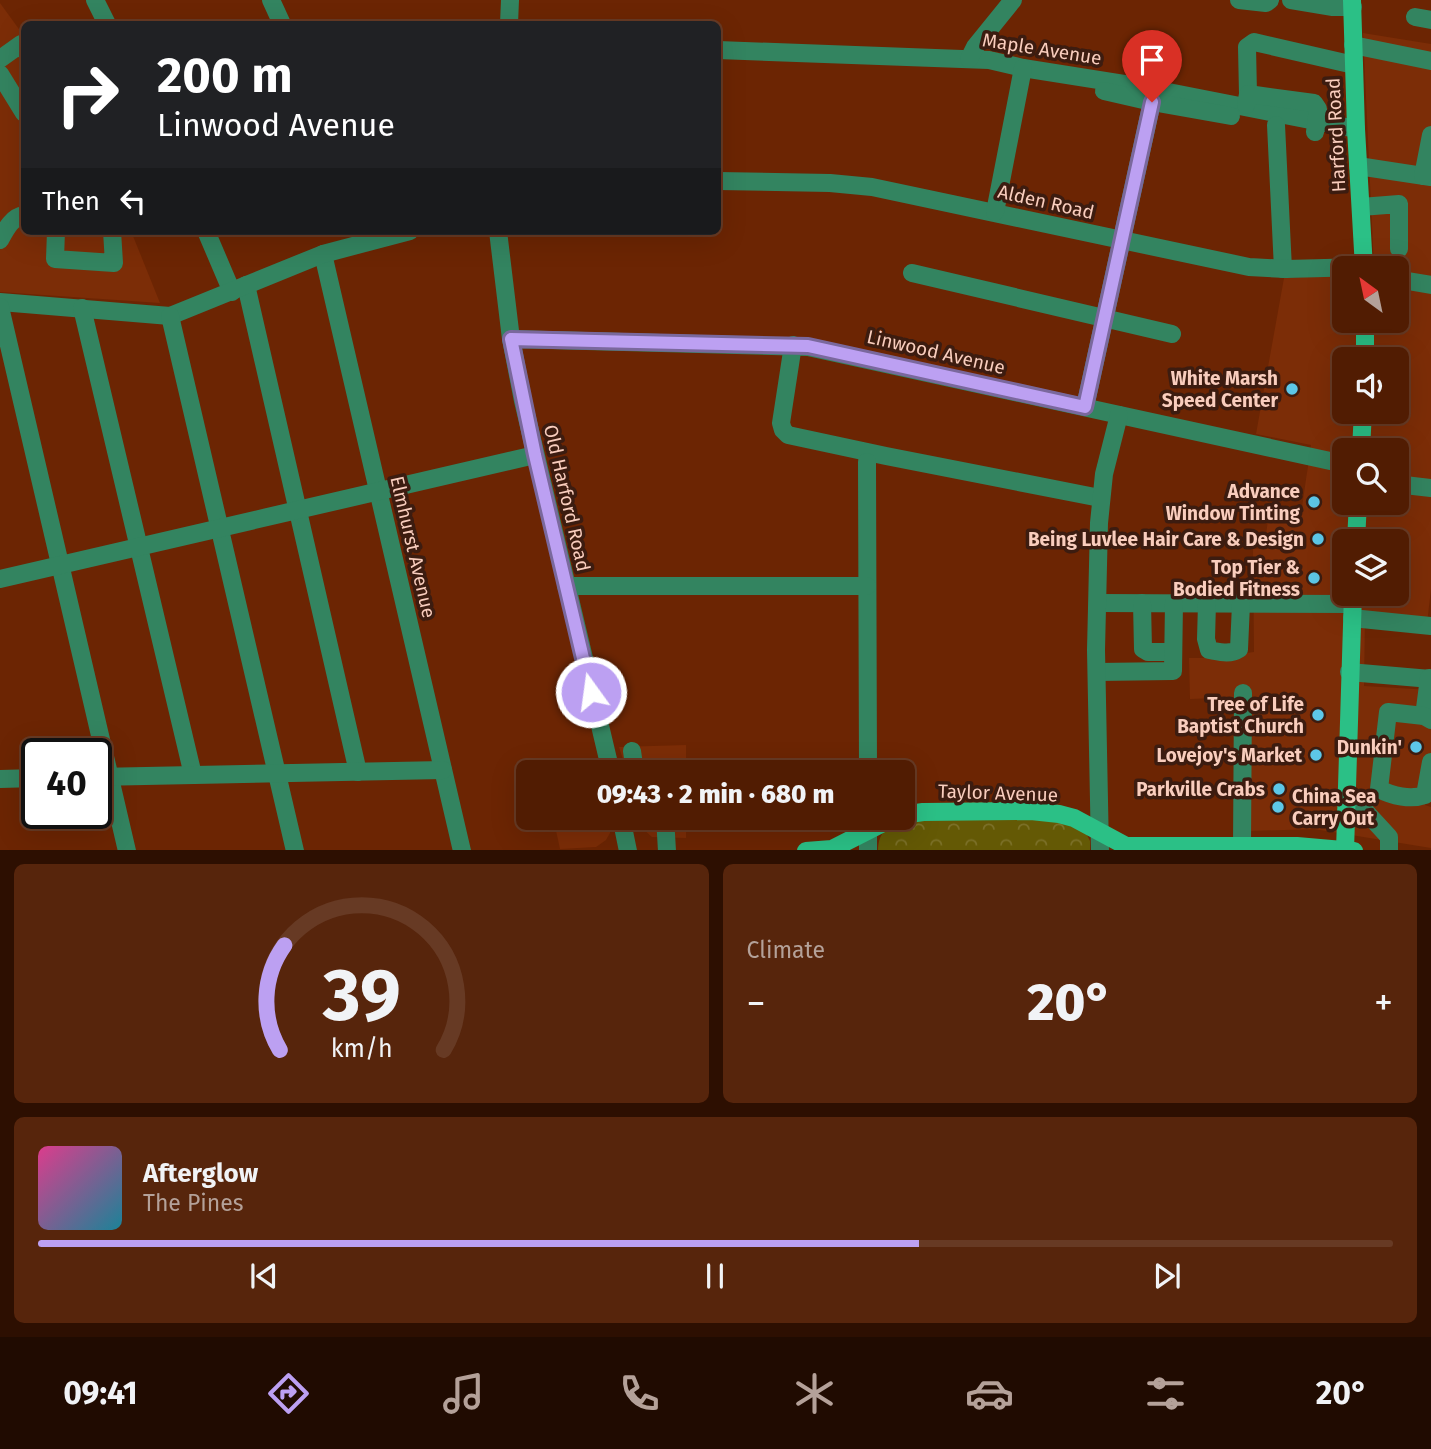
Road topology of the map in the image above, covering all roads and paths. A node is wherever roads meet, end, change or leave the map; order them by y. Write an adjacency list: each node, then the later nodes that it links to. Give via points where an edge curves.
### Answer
1 (95, 0): 9 (street)
2 (271, 0): 10 (street)
3 (510, 0): 11 (street)
4 (1013, 0): 16 (street)
5 (1240, 0): 6 (street)
6 (1270, 0)
7 (1291, 0): 8 (street, via 1332,7)
8 (1352, 4): 13 (main road, Harford Road)
9 (106, 21)
10 (281, 21)
11 (509, 21)
12 (21, 44): 15 (street)
13 (1353, 45): 17 (street); 18 (main road, Harford Road)
14 (721, 50): 16 (street, Maple Avenue)
15 (0, 59)
16 (969, 59): 19 (street, Maple Avenue)
17 (1431, 61)
18 (1354, 65): 23 (street, via 1254,42 1247,47); 27 (main road, Harford Road)
19 (1023, 68): 21 (street, Maple Avenue); 33 (street)
20 (1, 77): 24 (street)
21 (1126, 90): 22 (street); 23 (street, Maple Avenue)
22 (1152, 102): 23 (street); 41 (street)
23 (1245, 107): 25 (street); 26 (street, Maple Avenue)
24 (21, 108)
25 (1276, 125): 26 (street); 46 (street)
26 (1316, 127): 27 (street)
27 (1357, 134): 29 (main road, Harford Road)
28 (1431, 135): 30 (street)
29 (1359, 166): 30 (street); 32 (main road, Harford Road)
30 (1427, 177)
31 (721, 181): 33 (street, Alden Road, via 854,184)
32 (1361, 207): 42 (street, via 1399,204); 44 (main road, Harford Road)
33 (995, 212): 41 (street, Alden Road)
34 (21, 215): 40 (street)
35 (56, 235): 36 (street, via 55,258 114,263)
36 (112, 235)
37 (208, 235): 50 (street)
38 (396, 235): 43 (street)
39 (498, 235): 57 (street, Old Harford Road)
40 (0, 240)
41 (1122, 241): 46 (street, Alden Road, via 1250,267); 55 (street)
42 (1399, 249)
43 (323, 254): 50 (street); 66 (street, Elmhurst Avenue)
44 (1363, 256)
45 (1332, 268): 46 (street, Alden Road)
46 (1283, 269)
47 (912, 273): 55 (street)
48 (1409, 281): 49 (street)
49 (1431, 285)
50 (239, 288): 54 (street); 68 (street)
51 (0, 302): 53 (street)
52 (0, 307): 71 (street)
53 (82, 308): 54 (street); 70 (street)
54 (170, 316): 69 (street)
55 (1104, 319): 56 (street); 59 (street)
56 (1172, 334)
57 (511, 339): 58 (street, Linwood Avenue); 61 (street, Old Harford Road)
58 (793, 345): 59 (street, Linwood Avenue); 67 (street, via 781,423 788,435)
59 (1085, 407): 60 (street, Linwood Avenue)
60 (1119, 415): 62 (street, Linwood Avenue); 67 (street)
61 (535, 455): 66 (street); 73 (street, Old Harford Road)
62 (1332, 461)
63 (867, 462): 74 (street)
64 (1409, 485): 65 (street)
65 (1431, 488)
66 (378, 492): 68 (street); 96 (street, Elmhurst Avenue)
67 (1100, 498): 75 (street)
68 (298, 510): 69 (street); 97 (street)
69 (220, 528): 70 (street); 98 (street)
70 (139, 547): 71 (street); 99 (street)
71 (60, 565): 72 (street); 90 (street)
72 (0, 579)
73 (566, 586): 74 (street); 92 (street, Old Harford Road)
74 (867, 586): 94 (street)
75 (1098, 603): 76 (street); 85 (street)
76 (1142, 603): 77 (street); 84 (street, via 1143,649)
77 (1174, 603): 78 (street); 84 (street)
78 (1207, 603): 79 (street); 79 (street, via 1209,650 1234,652 1240,649)
79 (1241, 604): 80 (street)
80 (1332, 605)
81 (1352, 606): 86 (main road)
82 (1356, 606): 83 (street)
83 (1431, 626)
84 (1173, 652): 85 (street, via 1173,671)
85 (1097, 672): 110 (street)
86 (1349, 672): 87 (street); 104 (main road)
87 (1430, 678): 89 (street)
88 (1244, 693): 111 (street)
89 (1428, 718): 95 (street, via 1388,712 1379,789 1398,796 1425,796)
90 (95, 738)
91 (632, 751): 93 (street)
92 (608, 760)
93 (633, 760)
94 (867, 760)
95 (1431, 762)
96 (443, 770): 97 (street); 115 (street, Elmhurst Avenue)
97 (358, 772): 98 (street)
98 (277, 774): 99 (street); 114 (street)
99 (194, 775): 100 (street)
100 (112, 777)
101 (21, 778): 102 (street)
102 (0, 779)
103 (112, 804): 113 (street)
104 (1346, 812): 121 (main road); 122 (street, via 1366,812 1389,837)
105 (915, 813): 110 (main road, Taylor Avenue, via 1059,814 1074,818)
106 (624, 830): 116 (street)
107 (666, 830): 117 (street)
108 (860, 830): 119 (main road)
109 (868, 830): 120 (street)
110 (1100, 841): 112 (main road, Taylor Avenue)
111 (1242, 846): 112 (main road, Taylor Avenue); 121 (main road, Taylor Avenue)
112 (1122, 848)
113 (127, 850)
114 (295, 850)
115 (462, 850)
116 (628, 850)
117 (667, 850)
118 (806, 850): 119 (main road)
119 (833, 850)
120 (868, 850)
121 (1348, 850)
122 (1390, 850)

